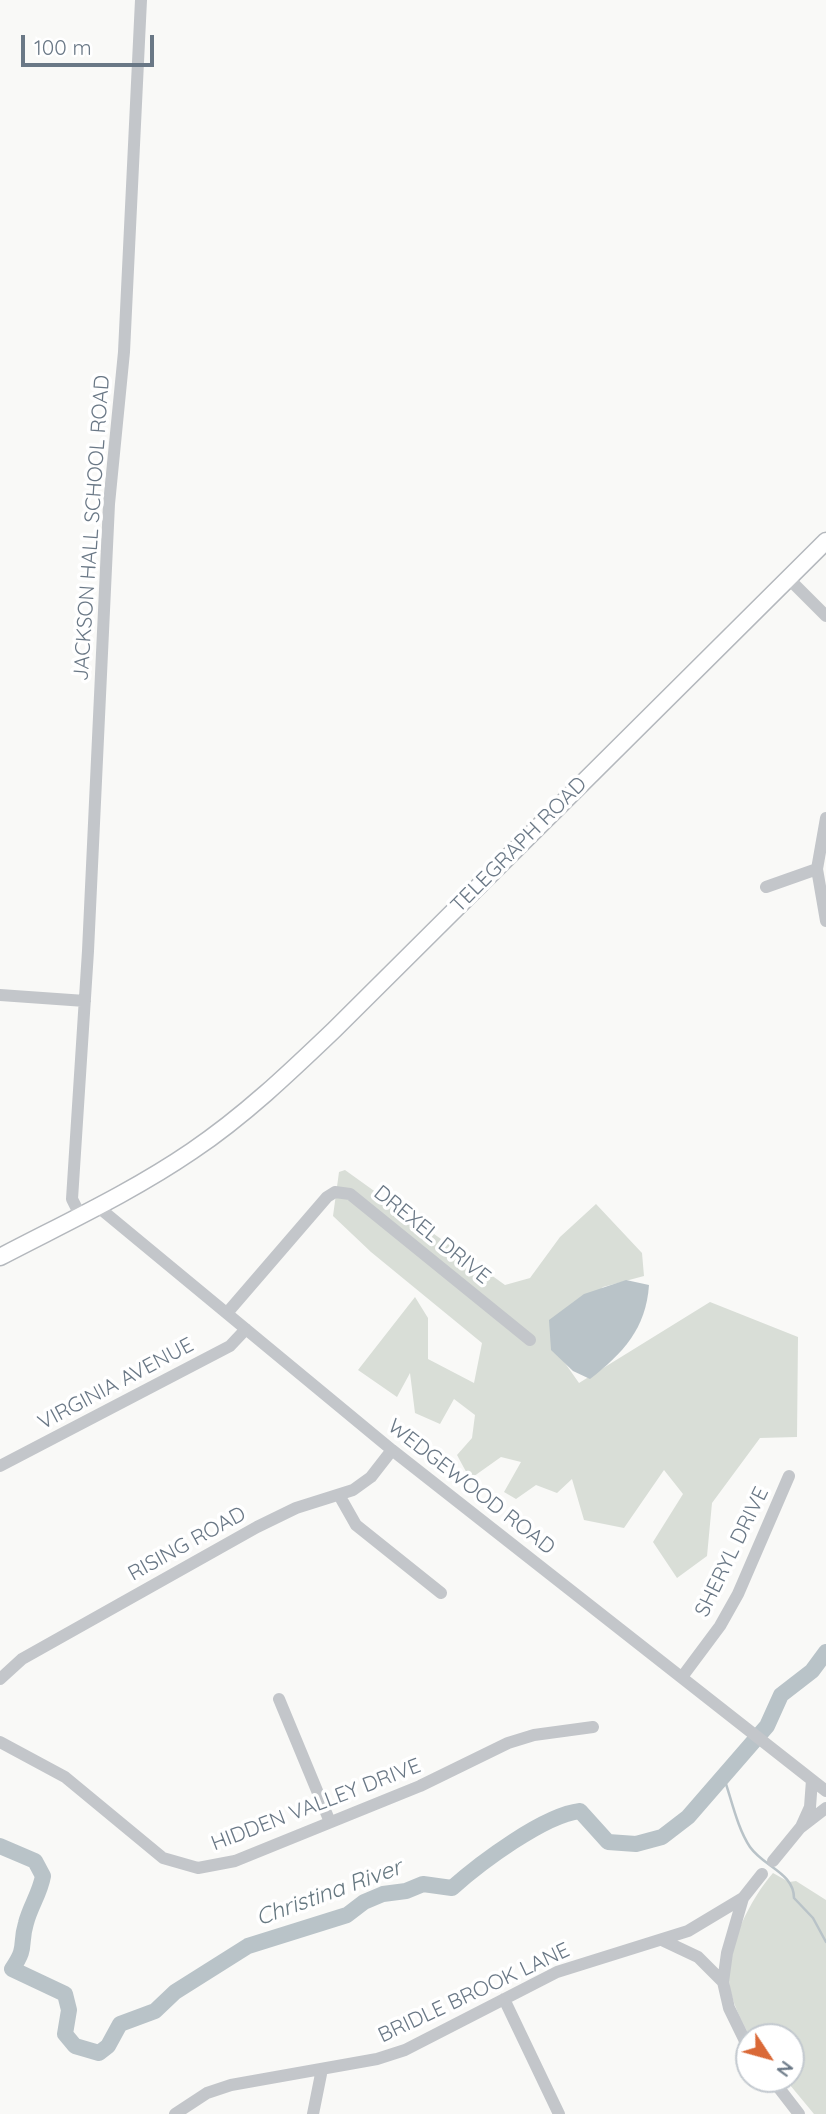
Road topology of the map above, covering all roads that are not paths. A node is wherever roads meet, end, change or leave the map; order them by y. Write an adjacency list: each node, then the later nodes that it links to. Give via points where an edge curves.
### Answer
1 (141, 0): 10 (street, JACKSON HALL SCHOOL ROAD, via 124,352 109,504)
2 (826, 541): 3 (main road, TELEGRAPH ROAD)
3 (788, 578): 4 (street); 11 (main road, TELEGRAPH ROAD, via 269,1091 206,1141)
4 (826, 616)
5 (826, 818): 6 (street)
6 (817, 869): 7 (street); 8 (street)
7 (766, 887)
8 (826, 921)
9 (0, 995): 10 (street)
10 (85, 1000): 12 (street, JACKSON HALL SCHOOL ROAD, via 72,1199)
11 (97, 1206): 12 (main road, TELEGRAPH ROAD); 14 (street, WEDGEWOOD ROAD)
12 (80, 1215): 13 (main road, TELEGRAPH ROAD)
13 (0, 1257)
14 (227, 1313): 15 (street, WEDGEWOOD ROAD); 16 (street, DREXEL DRIVE, via 327,1196 344,1191)
15 (246, 1329): 17 (street, WEDGEWOOD ROAD); 18 (street, VIRGINIA AVENUE, via 230,1346)
16 (530, 1340)
17 (392, 1450): 20 (street, RISING ROAD, via 363,1484); 22 (street, WEDGEWOOD ROAD)
18 (0, 1466)
19 (789, 1476): 22 (street, SHERYL DRIVE, via 738,1594)
20 (339, 1495): 21 (street, via 356,1525); 23 (street, RISING ROAD, via 296,1508 257,1527 22,1659)
21 (441, 1593)
22 (681, 1677): 27 (street, WEDGEWOOD ROAD)
23 (0, 1679)
24 (279, 1699): 30 (street)
25 (593, 1727): 30 (street, HIDDEN VALLEY DRIVE, via 508,1742 420,1786)
26 (0, 1742): 30 (street, HIDDEN VALLEY DRIVE, via 65,1777 150,1850 181,1866 215,1867)
27 (812, 1780): 28 (street, WEDGEWOOD ROAD); 31 (street, via 810,1807)
28 (826, 1791)
29 (826, 1808): 31 (street)
30 (330, 1822)
31 (800, 1828): 32 (street)
32 (773, 1861)
33 (762, 1874): 34 (street)
34 (743, 1898): 35 (street, BRIDLE BROOK LANE, via 707,1921); 36 (street)
35 (662, 1940): 36 (street, via 698,1957); 37 (street, BRIDLE BROOK LANE, via 557,1972)
36 (723, 1982): 38 (street)
37 (504, 1999): 39 (street, BRIDLE BROOK LANE, via 405,2050); 43 (street)
38 (737, 2023)
39 (321, 2069): 41 (street, BRIDLE BROOK LANE, via 231,2085 207,2093); 42 (street)
40 (783, 2093): 44 (street)
41 (175, 2114)
42 (313, 2114)
43 (559, 2114)
44 (799, 2114)

